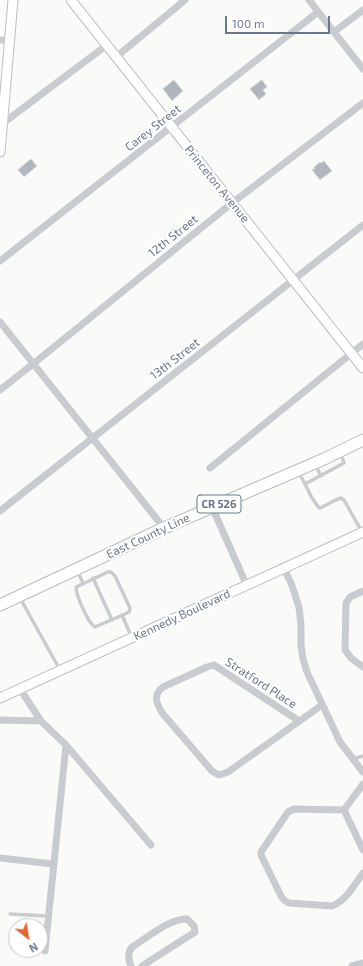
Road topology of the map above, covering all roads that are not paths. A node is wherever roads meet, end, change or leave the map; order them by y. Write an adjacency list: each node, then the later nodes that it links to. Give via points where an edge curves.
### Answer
1 (13, 0): 8 (street)
2 (71, 0): 9 (street, Princeton Avenue)
3 (185, 0): 10 (street)
4 (309, 0): 6 (street)
5 (363, 10): 7 (street)
6 (318, 12): 7 (street); 14 (street, Carey Street)
7 (334, 32): 11 (street)
8 (4, 40): 13 (street)
9 (107, 45): 10 (street, Princeton Avenue); 13 (street)
10 (116, 57): 14 (street, Princeton Avenue)
11 (363, 69)
12 (363, 103): 16 (street, 12th Street)
13 (2, 124): 15 (street)
14 (172, 127): 16 (street, Princeton Avenue); 18 (street, Carey Street)
15 (0, 152)
16 (232, 203): 19 (street, Princeton Avenue); 23 (street, 12th Street)
17 (363, 225): 19 (street, 13th Street)
18 (0, 261)
19 (293, 279): 22 (street, Princeton Avenue); 26 (street, 13th Street)
20 (0, 322): 23 (street)
21 (363, 344): 22 (street)
22 (352, 354): 24 (street, Princeton Avenue); 30 (street)
23 (33, 364): 25 (street, 12th Street); 26 (street)
24 (363, 368)
25 (0, 390)
26 (92, 439): 35 (street, 13th Street); 36 (street)
27 (363, 440): 28 (main road, East County Line / CR 526)
28 (340, 451): 29 (main road, East County Line / CR 526); 32 (lane, via 344,463)
29 (315, 463): 31 (main road, East County Line / CR 526); 32 (lane)
30 (210, 468)
31 (298, 470): 33 (lane); 34 (main road, East County Line / CR 526)
32 (321, 476): 33 (lane)
33 (305, 484): 37 (lane, via 319,508 341,498 344,500)
34 (212, 507): 36 (main road, East County Line / CR 526); 42 (street)
35 (0, 511)
36 (164, 528): 38 (main road, East County Line / CR 526)
37 (363, 532): 39 (street, Kennedy Boulevard)
38 (77, 569): 41 (lane); 44 (main road, East County Line / CR 526)
39 (284, 569): 42 (street, Kennedy Boulevard); 53 (street, via 299,607 303,659)
40 (93, 578): 41 (lane); 46 (lane, via 108,572 114,573 129,605 129,612); 47 (lane)
41 (83, 583): 47 (lane, via 76,587 77,593 92,626)
42 (247, 586): 48 (street, Kennedy Boulevard)
43 (363, 591): 49 (street, via 350,597 346,603 344,645 347,653)
44 (19, 597): 45 (main road, East County Line / CR 526); 50 (lane)
45 (0, 605)
46 (122, 615): 47 (lane); 48 (lane)
47 (112, 620)
48 (132, 638): 50 (street, Kennedy Boulevard)
49 (363, 667)
50 (60, 670): 51 (street, Kennedy Boulevard)
51 (20, 689): 52 (street, Kennedy Boulevard); 55 (street)
52 (0, 698)
53 (322, 705): 56 (street, Stratford Place); 59 (street, via 340,742)
54 (0, 720): 55 (street)
55 (41, 721): 57 (street)
56 (299, 721): 56 (street, Stratford Place, via 214,665 163,687 156,698 163,714 212,771 219,775 228,772)
57 (66, 744): 63 (street); 66 (street)
58 (363, 756): 59 (lane)
59 (352, 759): 60 (street)
60 (363, 772)
61 (363, 784): 62 (street)
62 (344, 810): 64 (street); 67 (street, via 291,810 261,855 281,896 289,903 332,906 337,904 343,900)
63 (151, 845)
64 (363, 850)
65 (0, 858): 66 (street)
66 (53, 864): 69 (street)
67 (363, 873)
68 (10, 914): 69 (lane)
69 (48, 916)
70 (363, 963): 73 (street)
71 (131, 966): 72 (street, via 128,955 132,947 183,918 194,926 195,932)
72 (142, 966)
73 (352, 966)

